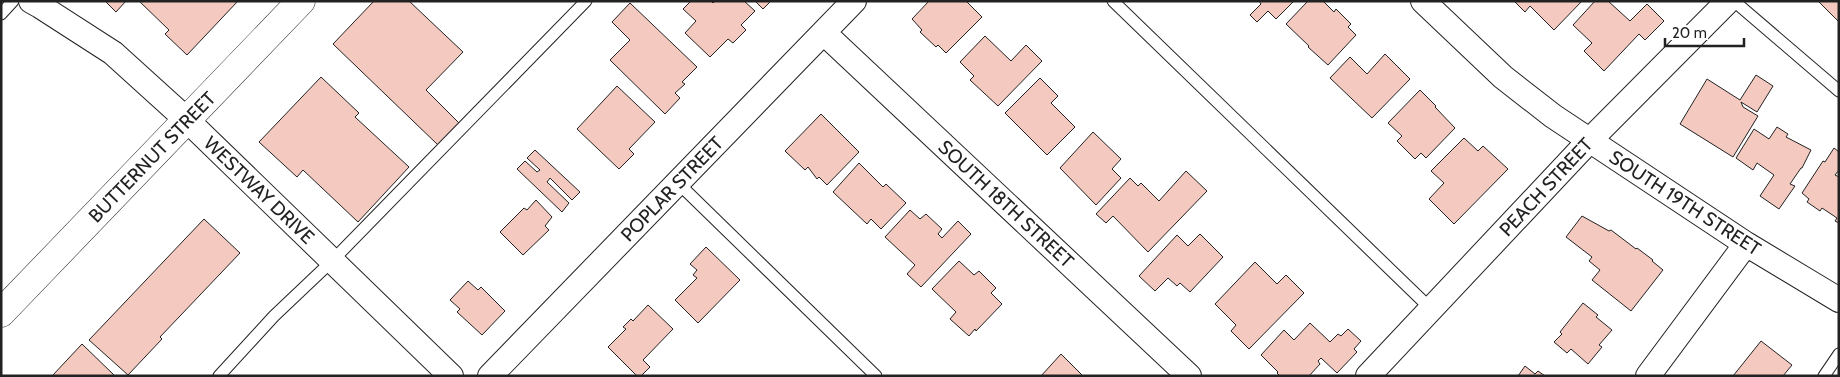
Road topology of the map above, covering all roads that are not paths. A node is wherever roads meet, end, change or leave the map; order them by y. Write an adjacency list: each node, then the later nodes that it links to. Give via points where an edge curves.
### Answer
1 (13, 1): 10 (lane)
2 (31, 1): 13 (street, WESTWAY DRIVE, via 113,53)
3 (301, 1): 13 (street, BUTTERNUT STREET)
4 (586, 1): 17 (lane)
5 (854, 1): 11 (street, POPLAR STREET)
6 (1113, 1): 19 (lane)
7 (1423, 1): 14 (street, SOUTH 19TH STREET, via 1503,77)
8 (1728, 1): 14 (street, PEACH STREET)
9 (1734, 1): 12 (lane)
10 (1, 14)
11 (824, 33): 15 (street, POPLAR STREET); 26 (street, SOUTH 18TH STREET)
12 (1839, 91)
13 (188, 120): 17 (street, WESTWAY DRIVE); 20 (street, BUTTERNUT STREET)
14 (1590, 140): 16 (street, SOUTH 19TH STREET); 19 (street, PEACH STREET)
15 (678, 183): 24 (street, POPLAR STREET); 25 (lane)
16 (1746, 244): 18 (street, SOUTH 19TH STREET); 28 (street)
17 (332, 261): 22 (lane, via 274,316); 23 (street, WESTWAY DRIVE)
18 (1839, 300)
19 (1431, 308): 27 (street, PEACH STREET)
20 (1, 313)
21 (1839, 354): 29 (lane)
22 (219, 376)
23 (451, 376)
24 (490, 376)
25 (876, 376)
26 (1189, 376)
27 (1368, 376)
28 (1648, 376)
29 (1824, 376)

